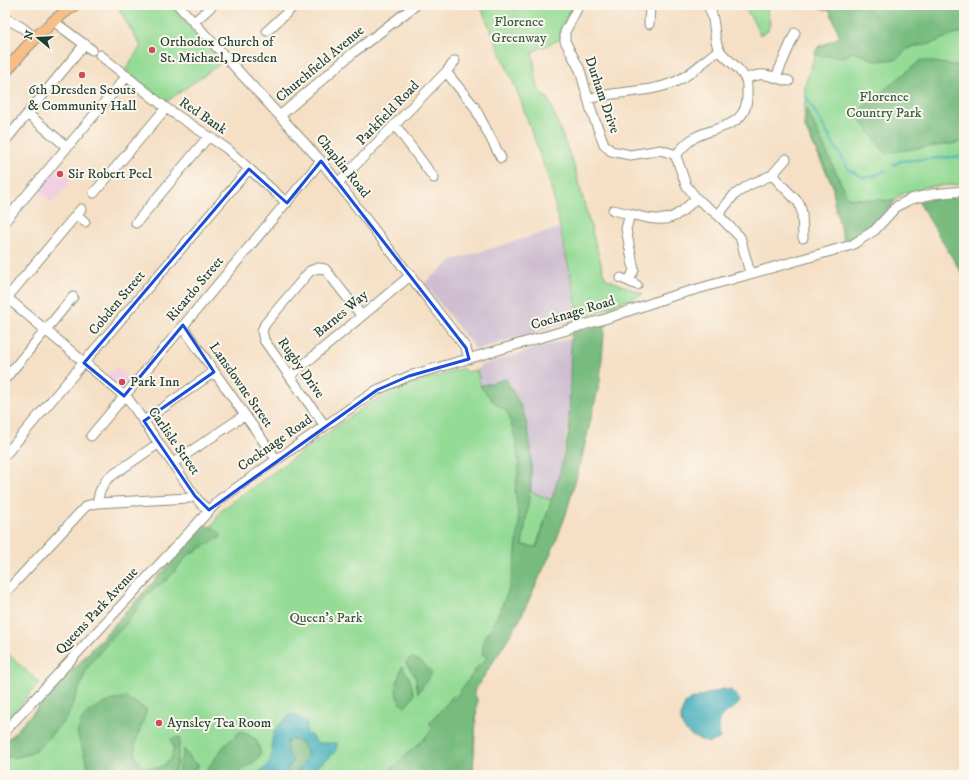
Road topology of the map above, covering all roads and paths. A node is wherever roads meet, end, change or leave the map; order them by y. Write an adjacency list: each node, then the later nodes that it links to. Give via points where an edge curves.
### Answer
1 (74, 5): 10 (main road)
2 (178, 5): 11 (street, Chaplin Road)
3 (213, 5): 11 (street)
4 (295, 5): 13 (street)
5 (416, 5): 28 (street, Churchfield Avenue, via 354,52)
6 (580, 5): 25 (street, Durham Drive, via 565,32 565,41 580,70)
7 (650, 5): 12 (street)
8 (707, 5): 17 (street)
9 (5, 18): 15 (street)
10 (52, 21): 15 (main road); 16 (street, Red Bank)
11 (194, 22): 28 (street, Chaplin Road)
12 (649, 24)
13 (267, 31)
14 (795, 32): 22 (street)
15 (34, 38): 20 (main road)
16 (92, 50): 21 (street, Red Bank); 27 (street)
17 (719, 50): 23 (street); 25 (street, via 680,80 654,89 615,92)
18 (455, 61): 19 (street, Parkfield Road)
19 (446, 72): 29 (street, Parkfield Road); 34 (street, via 474,106)
20 (5, 73)
21 (127, 76): 26 (street, Red Bank); 32 (street, via 102,111)
22 (776, 78): 23 (street, via 765,74); 24 (street)
23 (746, 79): 33 (street, via 747,100 742,113 734,122 722,129 694,138)
24 (789, 81)
25 (588, 99): 33 (street, Durham Drive, via 604,144 611,151 630,155 661,150)
26 (166, 108): 30 (street, Red Bank); 42 (street, via 127,146 111,180)
27 (28, 114): 31 (street); 32 (street)
28 (280, 115): 36 (street, Chaplin Road)
29 (395, 125): 39 (street); 40 (street, Parkfield Road)
30 (208, 137): 37 (street, Red Bank, via 226,148); 50 (street)
31 (5, 141)
32 (67, 147): 48 (street)
33 (676, 157): 43 (street, via 686,185)
34 (501, 158)
35 (786, 159): 38 (street)
36 (321, 161): 40 (street, Chaplin Road); 44 (street, Ricardo Street)
37 (249, 169): 44 (street, Red Bank); 61 (street, Cobden Street)
38 (772, 175): 47 (street, via 734,195); 51 (street, via 799,203 802,213)
39 (434, 178)
40 (339, 182): 53 (street, Chaplin Road)
41 (964, 191): 52 (street, Cocknage Road, via 933,194 911,200 897,206 875,230 852,245)
42 (94, 193)
43 (696, 198): 46 (street, via 685,210 672,218 650,220); 47 (street)
44 (287, 203): 58 (street, Ricardo Street)
45 (613, 210): 46 (street)
46 (630, 214): 54 (street, via 626,229 634,270)
47 (718, 214): 52 (street, via 740,237)
48 (5, 221)
49 (84, 222): 55 (street, via 78,212)
50 (141, 222)
51 (800, 234)
52 (750, 273): 60 (street, Cocknage Road)
53 (411, 275): 57 (street, Barnes Way); 60 (street, Chaplin Road, via 466,348)
54 (629, 281)
55 (6, 298): 59 (street, Carlisle Street)
56 (71, 303): 59 (street)
57 (361, 315): 63 (street, Barnes Way); 63 (street, Rugby Drive, via 325,269 310,271 265,324 262,331 264,340)
58 (182, 326): 62 (street, Lansdowne Street); 65 (street, Ricardo Street)
59 (46, 331): 61 (street, Carlisle Street); 64 (street)
60 (469, 359): 68 (street, Cocknage Road, via 408,376 377,390)
61 (84, 362): 65 (street, Carlisle Street); 71 (street, Cobden Street)
62 (214, 372): 66 (street, Lansdowne Street); 67 (street)
63 (290, 376): 68 (street, Rugby Drive)
64 (5, 379)
65 (124, 396): 67 (street, Carlisle Street); 69 (street, Ricardo Street)
66 (245, 415): 72 (street, Lansdowne Street); 73 (street)
67 (144, 422): 70 (street, Carlisle Street)
68 (325, 426): 72 (street, Cocknage Road)
69 (91, 436)
70 (159, 443): 73 (street, Carlisle Street); 75 (street, via 107,479)
71 (5, 455)
72 (276, 459): 76 (street, Cocknage Road)
73 (173, 463): 74 (street, Carlisle Street)
74 (195, 496): 75 (street); 76 (street, Carlisle Street, via 200,504)
75 (97, 503): 77 (street, via 86,506)
76 (209, 510): 78 (street, Queens Park Avenue)
77 (5, 593)
78 (5, 731)

